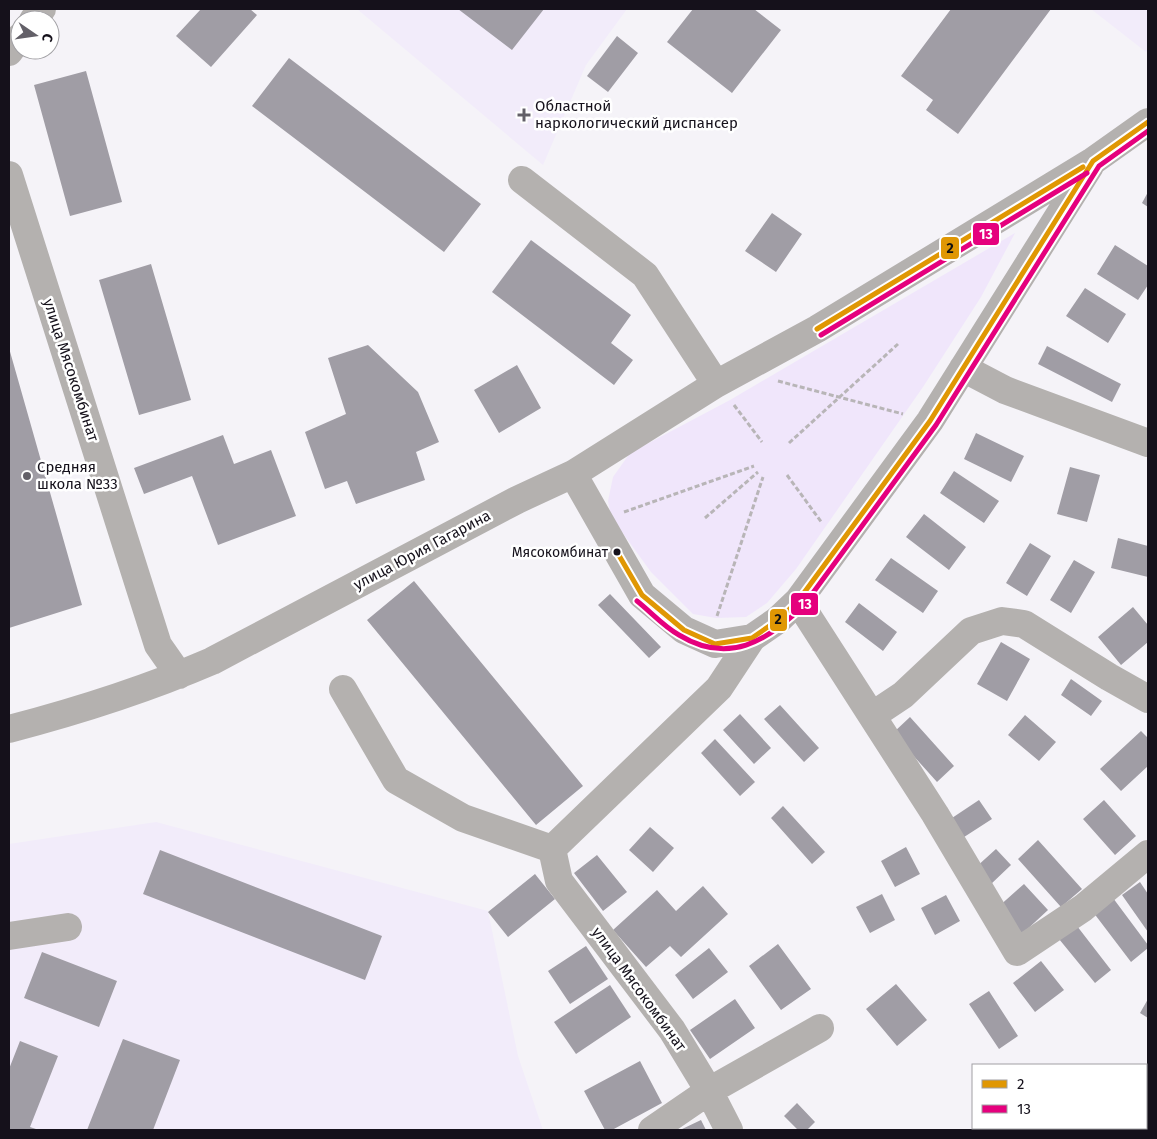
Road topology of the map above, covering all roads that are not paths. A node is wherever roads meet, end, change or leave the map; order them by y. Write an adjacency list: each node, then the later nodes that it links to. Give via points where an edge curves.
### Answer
1 (1148, 122): 2 (street, улица Юрия Гагарина)
2 (1094, 161): 5 (street); 6 (street, улица Юрия Гагарина, via 817,329 739,370)
3 (9, 175): 11 (street, улица Мясокомбинат, via 158,645)
4 (522, 180): 6 (street, via 645,275)
5 (963, 368): 7 (street, via 1005,390); 9 (street, via 930,421)
6 (723, 392): 8 (street, улица Юрия Гагарина)
7 (1148, 443)
8 (573, 474): 10 (street, via 642,595 684,630 715,644); 11 (street, улица Юрия Гагарина, via 517,500 212,661)
9 (798, 601): 10 (street); 14 (street)
10 (752, 638): 16 (street, via 719,688)
11 (179, 675): 15 (street, улица Юрия Гагарина)
12 (343, 690): 16 (street, via 396,780 463,818)
13 (1148, 698): 14 (street, via 1024,624 1002,622 971,631 904,695)
14 (873, 715): 17 (street, via 1017,952 1082,908)
15 (9, 730)
16 (552, 849): 21 (street, улица Мясокомбинат, via 559,881 672,1030)
17 (1148, 854)
18 (68, 927): 19 (street)
19 (9, 936)
20 (820, 1028): 21 (street)
21 (709, 1091): 22 (street); 23 (street, улица Мясокомбинат)
22 (652, 1130)
23 (729, 1130)

